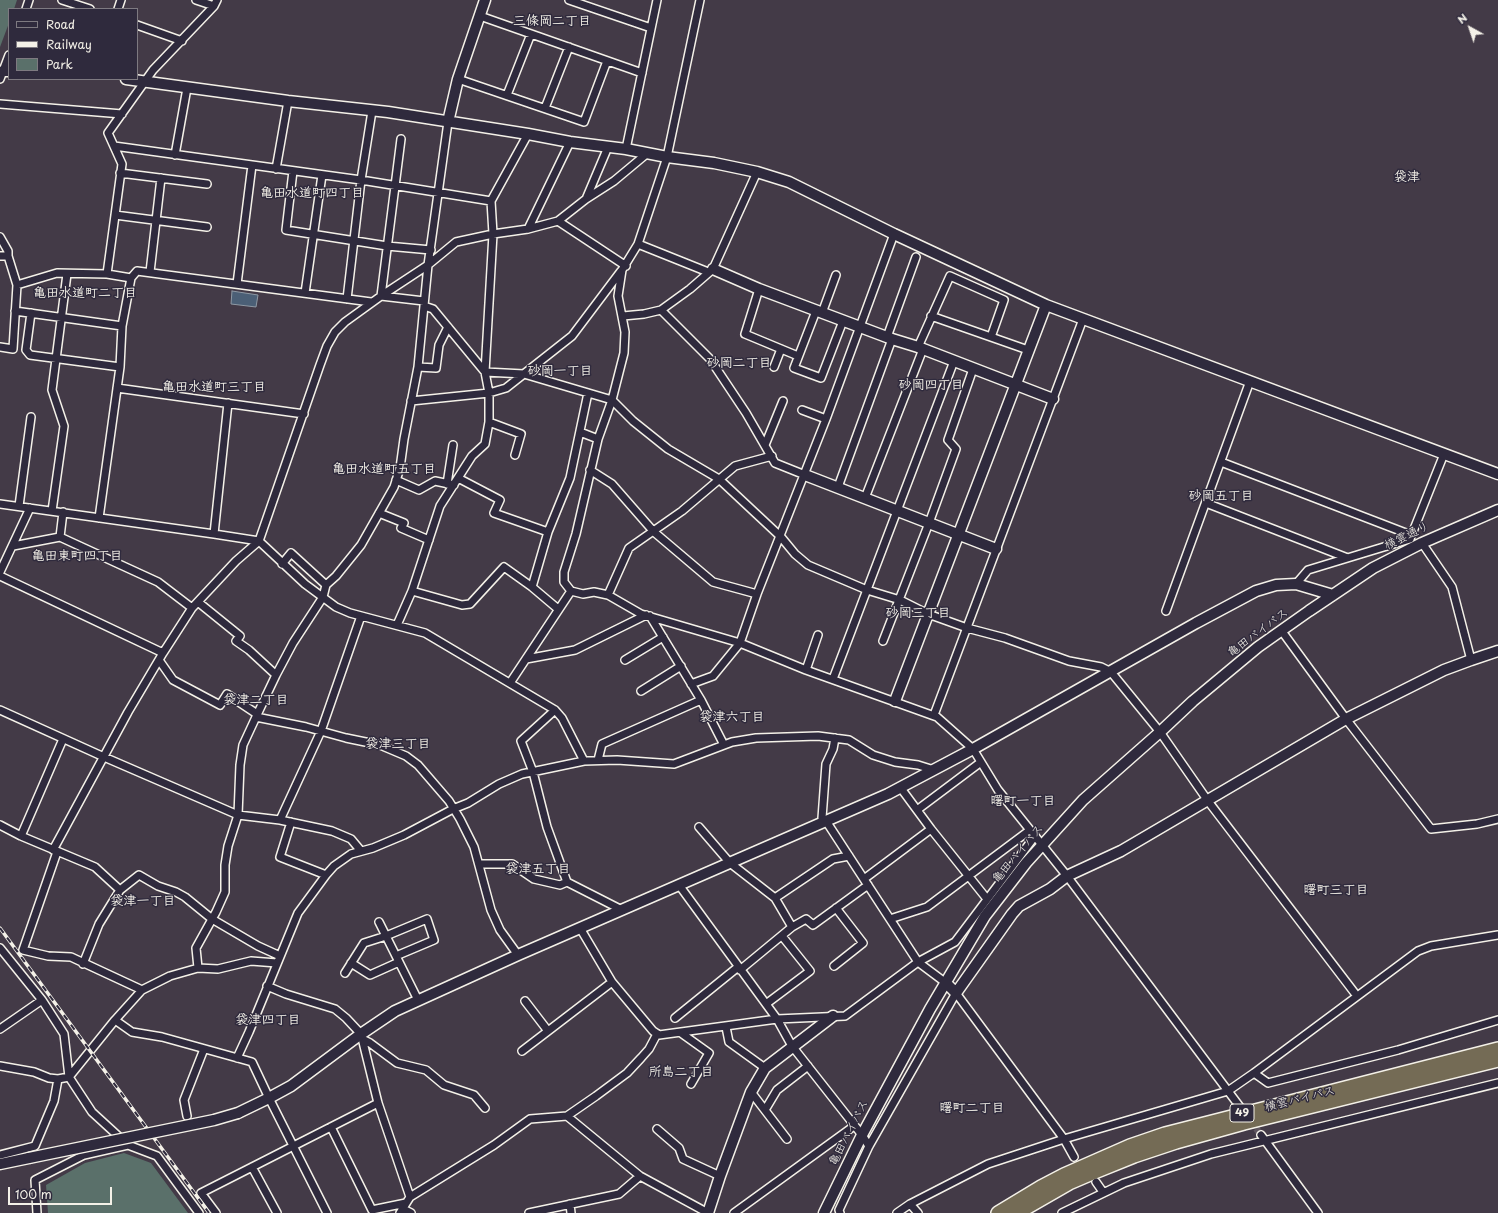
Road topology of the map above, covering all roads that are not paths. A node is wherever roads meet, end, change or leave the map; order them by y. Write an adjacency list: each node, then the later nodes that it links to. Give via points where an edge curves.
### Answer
1 (62, 0): 8 (street)
2 (196, 0): 7 (street)
3 (485, 0): 9 (street)
4 (572, 0): 11 (street)
5 (657, 0): 11 (street)
6 (700, 0): 38 (street)
7 (216, 3): 13 (street)
8 (87, 8)
9 (480, 16): 12 (street); 19 (street)
10 (138, 25): 13 (street)
11 (651, 28): 18 (street)
12 (531, 34): 14 (street); 23 (street)
13 (182, 41): 21 (street, via 153,70)
14 (569, 47): 16 (street); 26 (street)
15 (8, 58): 17 (street)
16 (607, 61): 18 (street); 26 (street, via 584,122)
17 (3, 72)
18 (642, 73): 35 (street)
19 (458, 79): 23 (street); 29 (street)
20 (133, 80): 21 (street)
21 (146, 82): 22 (street); 28 (street)
22 (187, 88): 24 (street); 37 (street)
23 (507, 95): 26 (street)
24 (288, 101): 27 (street); 40 (street)
25 (0, 104): 28 (street)
26 (545, 108)
27 (372, 111): 29 (street); 46 (street)
28 (122, 114): 33 (street, via 108,133)
29 (448, 122): 30 (street); 49 (street)
30 (528, 134): 32 (street); 51 (street)
31 (401, 139): 48 (street)
32 (570, 142): 34 (street); 56 (street)
33 (114, 146): 37 (street); 43 (street, via 122,164)
34 (608, 147): 35 (street); 50 (street)
35 (626, 149): 36 (street)
36 (646, 153): 38 (street); 50 (street, via 614,181)
37 (175, 154): 39 (street)
38 (667, 157): 42 (street); 62 (street)
39 (252, 165): 40 (street); 76 (street)
40 (276, 169): 41 (street)
41 (292, 171): 44 (street); 57 (street, via 286,230)
42 (757, 172): 59 (street, via 789,182); 70 (street)
43 (120, 173): 45 (street); 52 (street)
44 (322, 175): 46 (street); 57 (street)
45 (161, 178): 47 (street); 53 (street)
46 (361, 180): 48 (street); 61 (street)
47 (207, 184)
48 (395, 186): 49 (street); 63 (street)
49 (437, 192): 51 (street); 64 (street)
50 (586, 199): 54 (street)
51 (491, 201): 58 (street)
52 (115, 215): 53 (street); 73 (street)
53 (156, 220): 55 (street); 71 (street)
54 (558, 221): 56 (street); 69 (street)
55 (207, 227)
56 (528, 229): 58 (street)
57 (314, 234): 61 (street); 79 (street)
58 (493, 234): 68 (street, via 456,242); 110 (street)
59 (894, 234): 84 (street); 96 (street)
60 (0, 237): 66 (street, via 8,250)
61 (354, 240): 63 (street); 81 (street)
62 (638, 244): 69 (street); 70 (street)
63 (387, 246): 64 (street); 80 (street)
64 (430, 250): 68 (street)
65 (0, 256): 66 (street)
66 (8, 256): 77 (street)
67 (916, 257): 98 (street)
68 (428, 265): 80 (street); 83 (street)
69 (624, 268): 89 (street, via 618,296); 111 (street, via 572,336)
70 (711, 271): 78 (street); 85 (street)
71 (150, 272): 75 (street, via 137,271); 76 (street)
72 (66, 274): 73 (street); 77 (street, via 57,273); 91 (street)
73 (107, 274): 75 (street)
74 (836, 275): 87 (street)
75 (131, 278): 94 (street)
76 (237, 284): 79 (street)
77 (17, 285): 86 (street)
78 (759, 289): 87 (street); 101 (street, via 745,334)
79 (305, 293): 81 (street)
80 (381, 296): 82 (street); 83 (street)
81 (347, 299): 82 (street)
82 (372, 302): 123 (street, via 335,332 327,346)
83 (424, 303): 95 (street, via 433,309); 107 (street)
84 (1046, 305): 92 (street); 102 (street)
85 (661, 310): 89 (street); 130 (street, via 710,359)
86 (15, 311): 88 (street); 99 (street, via 12,349)
87 (819, 312): 93 (street); 103 (street)
88 (31, 313): 91 (street); 104 (street, via 26,350 30,355)
89 (623, 316): 118 (street, via 624,353)
90 (931, 316): 97 (street); 97 (street, via 950,276 1004,300); 100 (street)
91 (61, 317): 94 (street); 104 (street)
92 (1083, 319): 112 (street); 117 (street)
93 (843, 321): 96 (street); 103 (street, via 821,378 794,368)
94 (122, 326): 106 (street)
95 (448, 327): 107 (street, via 439,346 436,368); 110 (street)
96 (860, 327): 98 (street); 125 (street)
97 (991, 337): 102 (street)
98 (889, 338): 100 (street); 141 (street)
99 (0, 347)
100 (920, 348): 105 (street); 142 (street)
101 (781, 349): 103 (street); 108 (street)
102 (1028, 350): 113 (street)
103 (798, 356)
104 (56, 358): 106 (street); 149 (street, via 52,390 64,426)
105 (954, 361): 109 (street); 147 (street)
106 (120, 367): 114 (street)
107 (418, 367): 119 (street)
108 (774, 367)
109 (973, 368): 113 (street); 153 (street, via 948,440 956,449)
110 (485, 372): 111 (street); 115 (street)
111 (524, 374): 115 (street, via 506,388); 116 (street)
112 (1250, 381): 131 (street); 134 (street)
113 (1015, 385): 117 (street); 157 (street)
114 (117, 388): 121 (street); 152 (street)
115 (490, 393): 119 (street); 126 (street)
116 (588, 393): 118 (street); 127 (street)
117 (1053, 399): 165 (street)
118 (612, 400): 128 (street); 138 (street, via 668,449)
119 (411, 401): 139 (street)
120 (783, 401): 130 (street)
121 (228, 403): 123 (street); 156 (street)
122 (802, 410): 125 (street)
123 (304, 414): 162 (street)
124 (31, 417): 145 (street)
125 (826, 419): 136 (street)
126 (489, 422): 132 (street, via 521,434); 140 (street, via 485,444 472,456)
127 (580, 432): 128 (street); 154 (street, via 570,478)
128 (598, 439): 135 (street)
129 (453, 445): 140 (street)
130 (765, 445): 133 (street)
131 (1444, 454): 137 (street); 160 (street)
132 (515, 455)
133 (772, 456): 136 (street, via 776,463); 138 (street, via 735,466)
134 (1221, 462): 144 (street); 160 (street)
135 (590, 470): 155 (street, via 612,484); 176 (street, via 576,534 564,572 564,582)
136 (805, 474): 141 (street); 159 (street)
137 (1498, 474)
138 (719, 479): 155 (street, via 682,512); 159 (street)
139 (396, 480): 140 (street, via 419,490 435,481); 151 (street)
140 (453, 482): 154 (street, via 500,500 494,513); 161 (street, via 440,506)
141 (838, 487): 142 (street)
142 (865, 498): 147 (street)
143 (0, 504): 145 (street)
144 (1206, 504): 167 (street); 185 (street)
145 (19, 506): 146 (street)
146 (30, 508): 149 (street); 164 (street)
147 (897, 510): 153 (street); 174 (street)
148 (1498, 510): 163 (street, 横雲通り)
149 (52, 511): 150 (street)
150 (63, 512): 152 (street); 158 (street)
151 (379, 513): 161 (street, via 404,523 401,528); 172 (street, via 361,545)
152 (99, 518): 156 (street)
153 (929, 523): 157 (street); 181 (street)
154 (548, 532): 173 (street)
155 (654, 532): 177 (street, via 713,582); 178 (street, via 629,548)
156 (214, 534): 162 (street)
157 (959, 534): 165 (street); 186 (street)
158 (60, 537): 164 (street); 183 (street, via 158,582)
159 (781, 537): 174 (street, via 808,565); 177 (street)
160 (1411, 537): 166 (street); 167 (street)
161 (429, 540): 175 (street)
162 (258, 541): 168 (street); 182 (street)
163 (1422, 543): 166 (street, 横雲通り); 201 (street, via 1452,587)
164 (13, 546): 169 (street)
165 (996, 549): 190 (street)
166 (1405, 551): 179 (street, 横雲通り, via 1373,568)
167 (1345, 558): 171 (street, via 1308,570)
168 (282, 564): 172 (street, via 291,553); 180 (street)
169 (0, 572)
170 (0, 576): 197 (street)
171 (1296, 584): 179 (street); 204 (street, via 1276,584 1256,591)
172 (326, 585): 180 (street)
173 (532, 587): 175 (street, via 504,566 470,604 462,605); 184 (street)
174 (867, 590): 181 (street); 206 (street)
175 (412, 591): 189 (street)
176 (571, 591): 178 (street); 184 (street)
177 (757, 594): 195 (street)
178 (608, 595): 188 (street)
179 (1333, 595): 191 (street, 亀田バイパス)
180 (323, 597): 187 (street, via 336,607); 205 (street)
181 (900, 600): 186 (street); 194 (street)
182 (198, 602): 183 (street); 205 (street, via 240,636 236,641)
183 (192, 608): 197 (street)
184 (558, 609): 198 (street)
185 (1166, 611)
186 (928, 614): 190 (street); 211 (street)
187 (361, 616): 189 (street); 217 (street)
188 (648, 616): 193 (street); 195 (street); 198 (street, via 575,650)
189 (397, 625): 207 (street, via 425,633)
190 (967, 628): 204 (street); 215 (street)
191 (1281, 630): 216 (street); 218 (street, 亀田バイパス, via 1193,701)
192 (818, 635): 203 (street)
193 (663, 637): 200 (street); 202 (street)
194 (884, 641)
195 (740, 643): 203 (street); 208 (street, via 713,676)
196 (1498, 651): 201 (street)
197 (163, 653): 199 (street)
198 (526, 659): 207 (street)
199 (159, 660): 214 (street, via 173,680 220,705 228,694); 223 (street)
200 (625, 660)
201 (1471, 660): 216 (street, via 1444,670)
202 (681, 666): 208 (street); 209 (street)
203 (806, 670): 206 (street)
204 (1111, 672): 218 (street); 222 (street)
205 (276, 675): 214 (street)
206 (833, 679): 211 (street)
207 (510, 683): 213 (street)
208 (691, 684): 210 (street)
209 (641, 691)
210 (702, 700): 221 (street); 224 (street, via 602,744)
211 (895, 701): 215 (street)
212 (0, 710): 220 (street)
213 (554, 710): 225 (street, via 562,718); 228 (street, via 521,741)
214 (256, 715): 217 (street); 233 (street, via 243,746)
215 (934, 715): 222 (street)
216 (1346, 719): 230 (street); 234 (street, via 1431,829)
217 (321, 731): 231 (street, via 380,745 406,756 418,765); 235 (street)
218 (1160, 732): 230 (street); 243 (street, 亀田バイパス, via 1082,800)
219 (835, 738): 221 (street, via 756,738); 227 (street, via 849,740 873,755); 236 (street, via 833,750 826,764 822,818)
220 (63, 739): 223 (street); 242 (street)
221 (724, 745): 224 (street, via 674,764)
222 (973, 750): 226 (street); 227 (street)
223 (104, 757): 233 (street); 244 (street)
224 (598, 760): 225 (street)
225 (584, 761): 228 (street)
226 (981, 762): 232 (street); 241 (street, via 998,790)
227 (934, 770): 229 (street)
228 (533, 772): 231 (street, via 499,784); 252 (street, via 547,827)
229 (900, 788): 232 (street); 236 (street)
230 (1208, 801): 251 (street, via 1121,851); 284 (street)
231 (453, 809): 245 (street, via 404,835); 248 (street, via 474,847)
232 (917, 810): 240 (street)
233 (238, 815): 235 (street); 260 (street, via 228,846 224,892)
234 (1498, 819)
235 (280, 820): 237 (street)
236 (826, 821): 246 (street); 247 (street)
237 (291, 822): 245 (street, via 332,831 351,839); 249 (street, via 280,857)
238 (0, 825): 242 (street)
239 (699, 827): 247 (street)
240 (930, 829): 250 (street); 253 (street)
241 (1032, 833): 243 (street); 250 (street); 257 (street)
242 (21, 836): 244 (street)
243 (1042, 845): 251 (street); 280 (street, 亀田バイパス, via 985,916)
244 (55, 851): 255 (street, via 95,867); 274 (street, via 23,950 48,956 71,957)
245 (361, 851): 249 (street, via 351,854)
246 (848, 856): 253 (street); 256 (street, via 833,859)
247 (730, 863): 254 (street); 256 (street)
248 (479, 864): 252 (street, via 512,864 534,879 560,886); 269 (street, via 491,910 500,930)
249 (326, 875): 270 (street, via 298,913)
250 (969, 876): 257 (street); 261 (street, via 927,908)
251 (1067, 876): 283 (street, via 1050,889 1019,906); 314 (street)
252 (566, 882): 259 (street)
253 (866, 882): 258 (street); 261 (street)
254 (679, 885): 259 (street); 277 (street)
255 (120, 890): 260 (street, via 139,875 185,897); 274 (street, via 99,924)
256 (775, 898): 263 (street)
257 (987, 899): 272 (street, via 955,942)
258 (836, 908): 263 (street, via 813,925 806,918); 275 (street, via 863,943)
259 (622, 910): 264 (street)
260 (212, 919): 270 (street); 276 (street, via 196,948)
261 (890, 919): 272 (street)
262 (379, 922): 266 (street)
263 (792, 927): 267 (street)
264 (580, 928): 269 (street); 279 (street)
265 (1498, 935): 284 (street, via 1430,946 1418,951)
266 (386, 936): 271 (street); 271 (street, via 427,919 434,940); 273 (street, via 364,943)
267 (782, 936): 277 (street); 288 (street, via 810,971)
268 (0, 949): 285 (street)
269 (518, 955): 286 (street)
270 (278, 959): 276 (street, via 218,970); 281 (street)
271 (397, 959): 273 (street, via 370,975); 286 (street)
272 (918, 962): 280 (street); 289 (street, via 844,1016)
273 (352, 963): 278 (street)
274 (83, 964): 282 (street)
275 (834, 966)
276 (198, 968): 282 (street, via 170,976)
277 (739, 968): 288 (street); 290 (street)
278 (344, 973)
279 (612, 982): 296 (street); 298 (street)
280 (946, 983): 283 (street); 326 (street, 亀田バイパス)
281 (267, 986): 299 (street, via 335,1009); 304 (street)
282 (142, 990): 292 (street)
283 (956, 993): 329 (street); 332 (street)
284 (1357, 996): 309 (street)
285 (42, 1000): 295 (street); 310 (street, via 64,1034)
286 (418, 1000): 299 (street, via 395,1011)
287 (525, 1001): 296 (street)
288 (766, 1004): 291 (street)
289 (833, 1016): 291 (street); 300 (street)
290 (675, 1018)
291 (778, 1019): 294 (street); 300 (street)
292 (115, 1020): 301 (street, via 132,1032 162,1037); 310 (street)
293 (1498, 1020): 309 (street, via 1398,1050 1268,1082)
294 (726, 1026): 297 (street); 308 (street, via 729,1042)
295 (0, 1029)
296 (548, 1031): 303 (street)
297 (681, 1033): 298 (street); 313 (street, via 709,1053)
298 (657, 1034): 322 (street, via 649,1049 627,1073)
299 (361, 1036): 316 (street, via 291,1086); 317 (street); 318 (street, via 397,1063 426,1070 444,1085 474,1095)
300 (792, 1046): 307 (street); 308 (street)
301 (204, 1049): 304 (street); 321 (street, via 184,1100)
302 (1498, 1049): 358 (highway, 横雲バイパス / 49, via 1165,1134 1130,1146 1064,1175)
303 (522, 1051)
304 (237, 1058): 316 (street, via 252,1062)
305 (1498, 1060): 359 (highway, 横雲バイパス / 49, via 1176,1142 1097,1171)
306 (0, 1066): 311 (street)
307 (808, 1066): 319 (street, via 777,1090); 323 (street)
308 (764, 1068): 315 (street)
309 (1254, 1073): 314 (street)
310 (69, 1077): 311 (street); 330 (street, via 92,1112)
311 (58, 1079): 333 (street, via 54,1101 35,1146)
312 (1498, 1083): 327 (street)
313 (691, 1084)
314 (1228, 1091): 320 (street); 329 (street)
315 (751, 1092): 319 (street); 338 (street)
316 (269, 1098): 331 (street); 335 (street, bridge, via 214,1120)
317 (378, 1103): 324 (street); 343 (street)
318 (485, 1108)
319 (764, 1110): 328 (street)
320 (1243, 1111)
321 (187, 1116)
322 (567, 1116): 337 (street); 343 (street, via 530,1119)
323 (854, 1126): 326 (street); 353 (street)
324 (331, 1127): 331 (street); 343 (street, via 372,1210)
325 (657, 1130): 338 (street, via 678,1148 683,1159)
326 (862, 1135): 332 (street); 354 (street, 亀田バイパス)
327 (1263, 1138): 340 (street, via 1145,1175); 361 (street)
328 (787, 1139)
329 (1064, 1139): 334 (street); 342 (street, via 988,1164)
330 (128, 1145): 344 (street, via 84,1154 35,1180); 345 (street, via 157,1156)
331 (293, 1146): 336 (street); 348 (street)
332 (868, 1146): 355 (street, via 839,1210)
333 (0, 1155)
334 (1074, 1157)
335 (0, 1164)
336 (252, 1167): 346 (street, via 201,1193); 347 (street)
337 (640, 1176): 341 (street, via 619,1194); 352 (street)
338 (720, 1176): 352 (street)
339 (1096, 1182): 340 (street)
340 (1103, 1192): 360 (street)
341 (570, 1204): 350 (street); 351 (street)
342 (910, 1204): 356 (street); 357 (street)
343 (405, 1205): 349 (street)
344 (37, 1213)
345 (199, 1213)
346 (216, 1213)
347 (277, 1213)
348 (327, 1213)
349 (411, 1213)
350 (529, 1213)
351 (572, 1213)
352 (708, 1213)
353 (734, 1213)
354 (824, 1213)
355 (840, 1213)
356 (897, 1213)
357 (918, 1213)
358 (998, 1213)
359 (1017, 1213)
360 (1062, 1213)
361 (1318, 1213)

